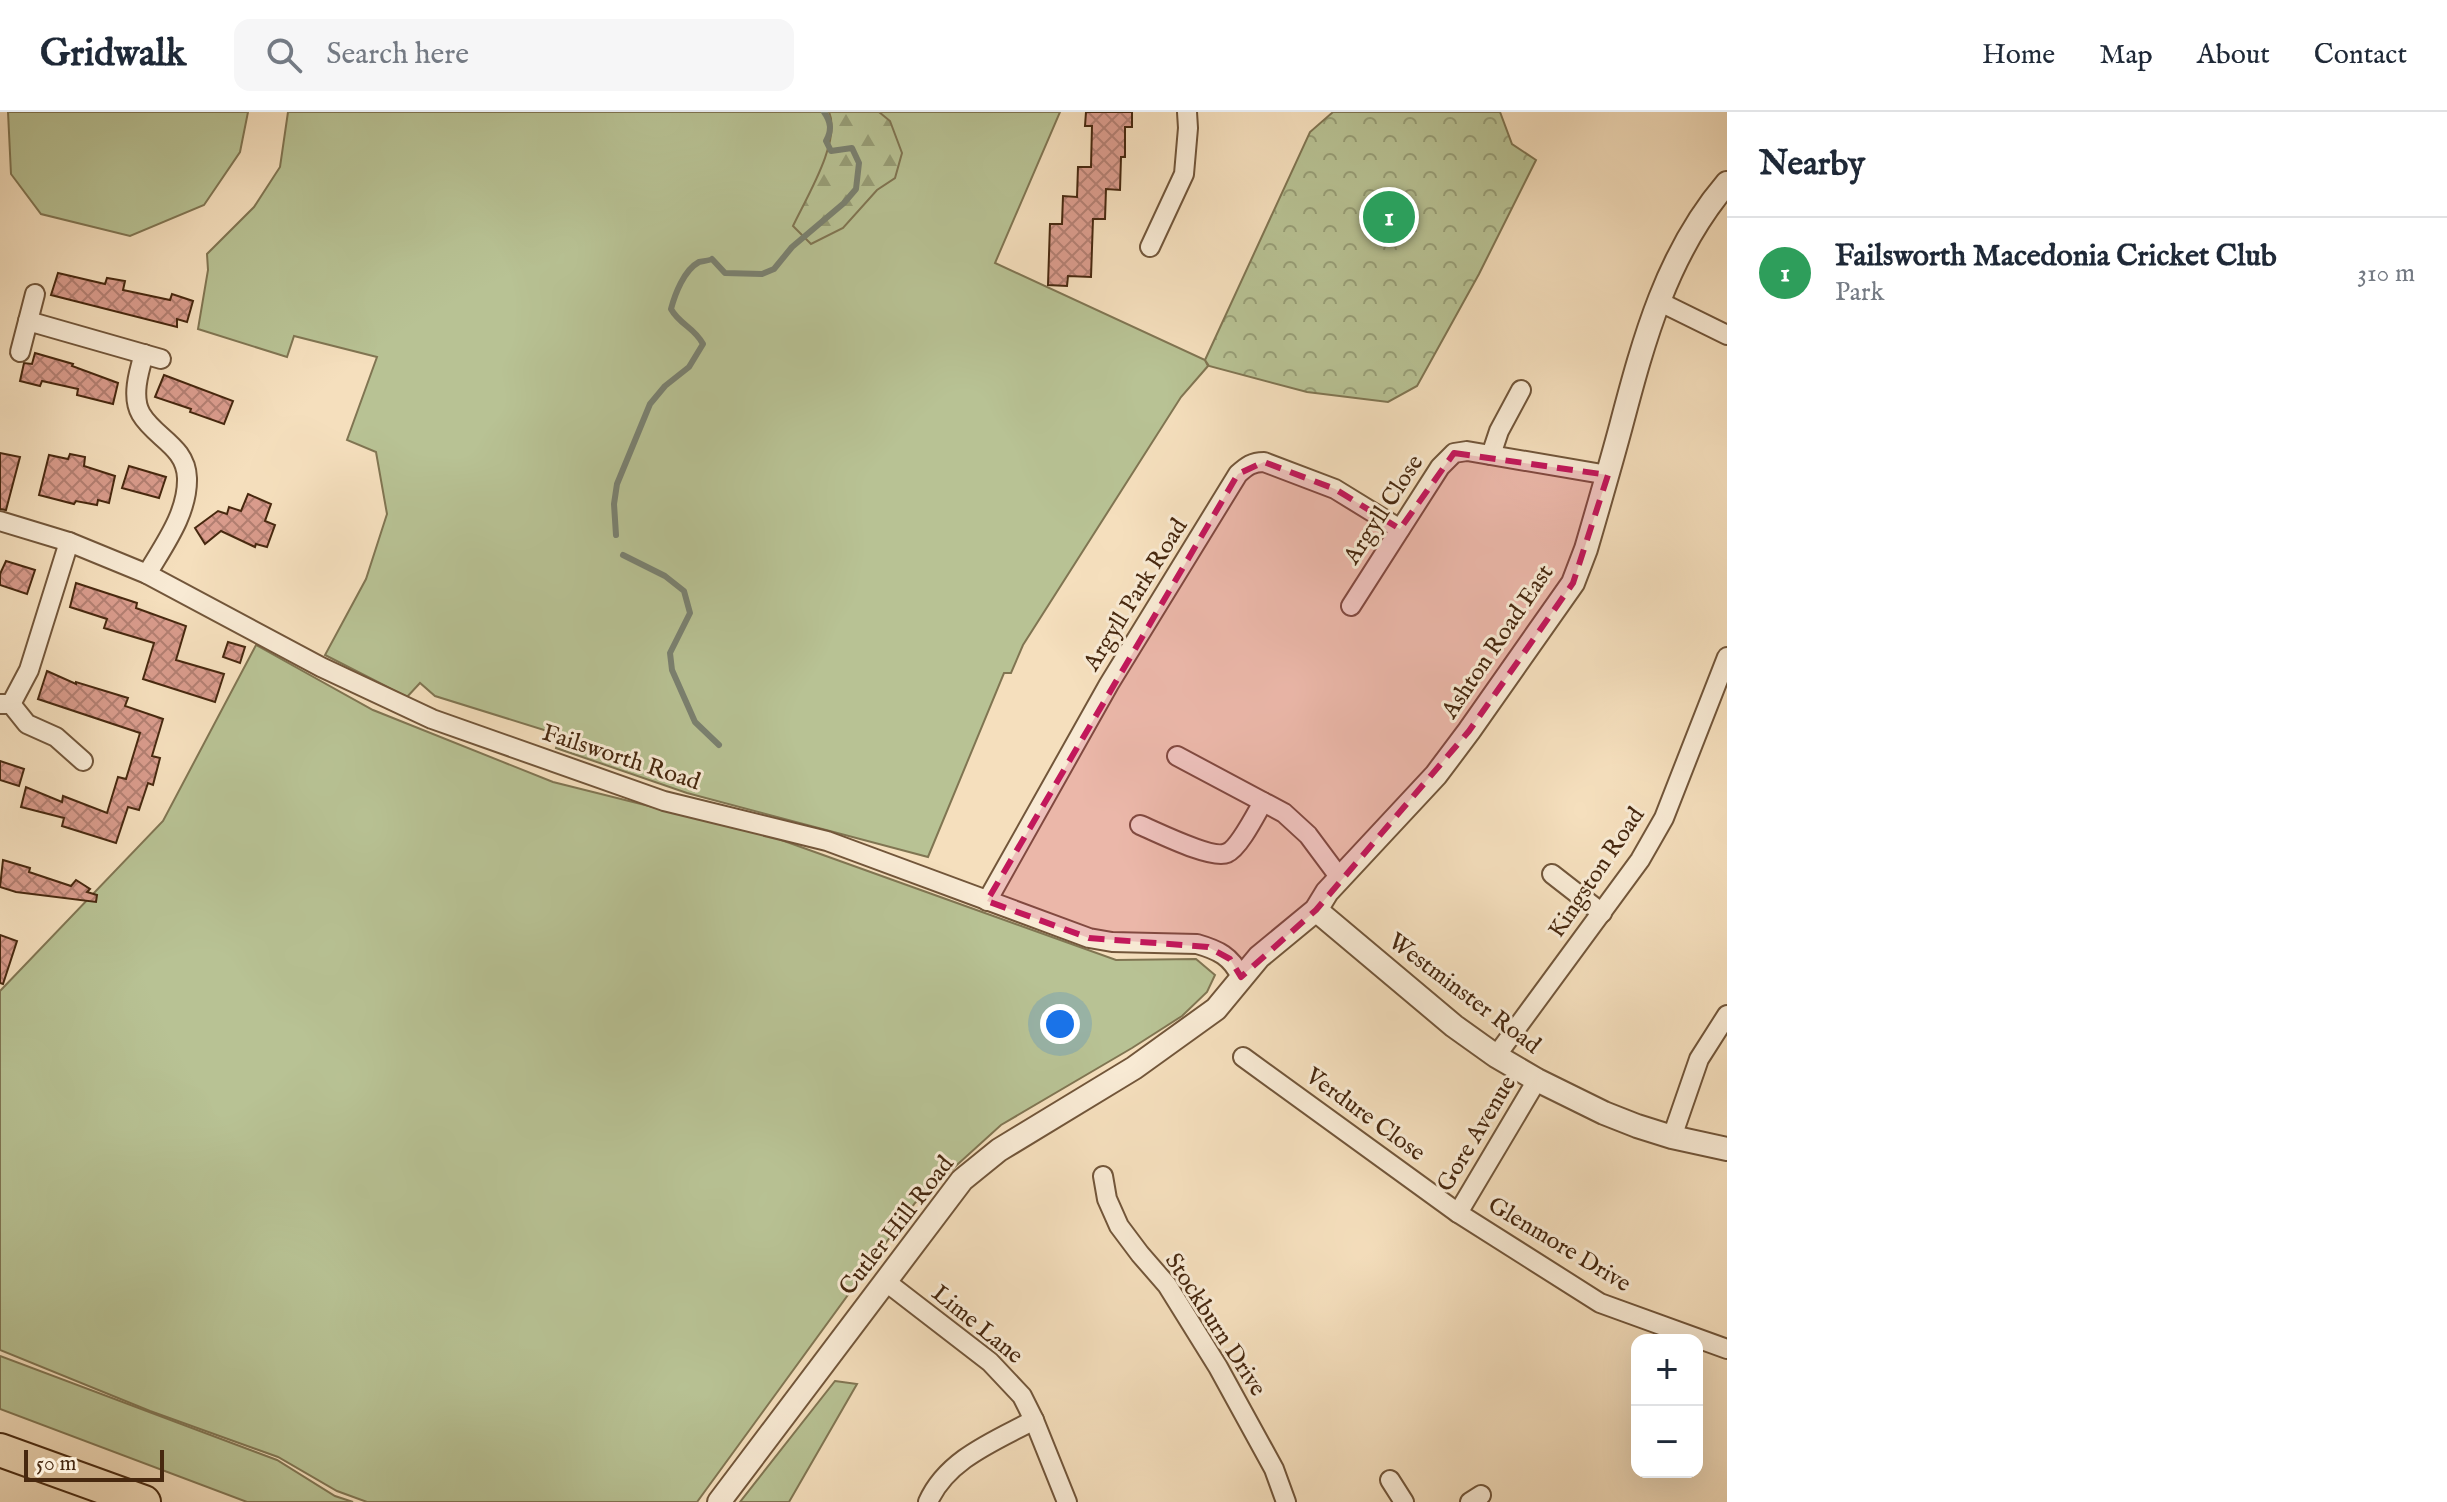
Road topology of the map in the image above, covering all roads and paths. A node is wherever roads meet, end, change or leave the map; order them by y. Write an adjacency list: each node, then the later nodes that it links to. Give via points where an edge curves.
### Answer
1 (1187, 112): 3 (street, via 1184,174)
2 (1727, 183): 5 (street, Ashton Road East, via 1688,237)
3 (1150, 247)
4 (35, 294): 6 (street)
5 (1658, 301): 7 (street); 11 (street, Ashton Road East)
6 (28, 321): 8 (street); 15 (street, via 153,356 137,383 137,401 141,414 177,450 187,478 176,524)
7 (1727, 335)
8 (20, 352)
9 (1521, 390): 10 (street)
10 (1491, 455): 11 (street, Argyll Close); 13 (street, Argyll Close, via 1467,451 1447,457)
11 (1608, 475): 24 (street, Ashton Road East, via 1580,566 1560,602 1436,775)
12 (0, 521): 14 (street, Failsworth Road)
13 (1400, 529): 16 (street, Argyll Close); 25 (street, Argyll Park Road, via 1335,489 1264,462 1238,474 1109,684)
14 (69, 542): 15 (street, Failsworth Road); 18 (street, via 29,670)
15 (147, 574): 25 (street, Failsworth Road, via 432,719 664,801 827,841)
16 (1351, 606)
17 (1727, 657): 27 (street, Kingston Road, via 1664,818)
18 (6, 704): 20 (street)
19 (1177, 756): 21 (street)
20 (83, 761)
21 (1263, 802): 22 (street, via 1229,853 1201,851); 24 (street, via 1295,821)
22 (1140, 825)
23 (1552, 874): 27 (street)
24 (1340, 878): 26 (street, Ashton Road East)
25 (987, 901): 28 (street, Failsworth Road, via 1089,938 1208,947 1230,959)
26 (1316, 910): 28 (street, Ashton Road East); 30 (street, Westminster Road)
27 (1602, 913): 30 (street, Kingston Road)
28 (1241, 977): 37 (street, Cutler Hill Road, via 1216,1009 1192,1028 978,1165)
29 (1727, 1015): 33 (street, via 1699,1059)
30 (1496, 1056): 32 (street, Westminster Road)
31 (1243, 1057): 36 (street, Verdure Close)
32 (1537, 1080): 33 (street, Westminster Road, via 1604,1113); 36 (street, Gore Avenue)
33 (1672, 1137): 34 (street, Westminster Road)
34 (1727, 1149)
35 (1103, 1176): 46 (street, Stockburn Drive, via 1119,1226 1167,1285 1218,1367 1274,1469)
36 (1458, 1213): 38 (street, Glenmore Drive, via 1600,1303)
37 (885, 1281): 39 (street, Lime Lane, via 990,1362 1022,1396); 43 (street, Cutler Hill Road)
38 (1727, 1349)
39 (1034, 1420): 44 (street, via 948,1472); 45 (street, Lime Lane)
40 (0, 1450): 42 (highway)
41 (1390, 1480): 47 (street)
42 (144, 1502)
43 (719, 1502)
44 (928, 1502)
45 (1067, 1502)
46 (1286, 1502)
47 (1404, 1502)

